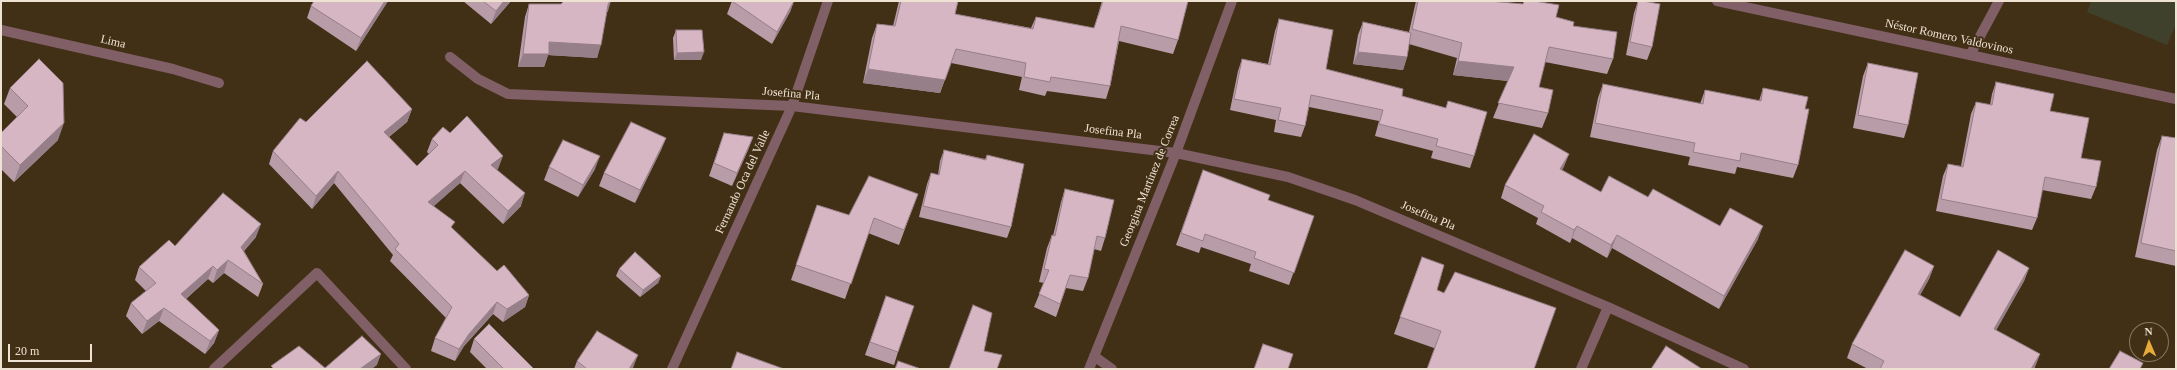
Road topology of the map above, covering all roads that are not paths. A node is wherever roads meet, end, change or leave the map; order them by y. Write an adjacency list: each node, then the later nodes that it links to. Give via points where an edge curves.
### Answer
1 (828, 1): 10 (street, Fernando Oca del Valle)
2 (1232, 1): 11 (street, Georgina Martínez de Correa)
3 (1717, 1): 6 (street, Néstor Romero Valdovinos)
4 (1999, 1): 6 (street)
5 (1, 30): 8 (street, Lima, via 173,69)
6 (1970, 55): 9 (street, Néstor Romero Valdovinos)
7 (450, 57): 10 (street, Josefina Pla, via 478,79 508,94)
8 (219, 83)
9 (2176, 99)
10 (792, 106): 11 (street, Josefina Pla); 16 (street, Fernando Oca del Valle)
11 (1176, 153): 12 (street, Josefina Pla, via 1288,177 1355,200); 13 (street, Georgina Martínez de Correa)
12 (1608, 306): 19 (street); 20 (street, Josefina Pla)
13 (1094, 356): 17 (street, Georgina Martínez de Correa); 18 (street)
14 (214, 369): 15 (street, via 317,273)
15 (406, 369)
16 (672, 369)
17 (1089, 369)
18 (1112, 369)
19 (1581, 369)
20 (1744, 369)

